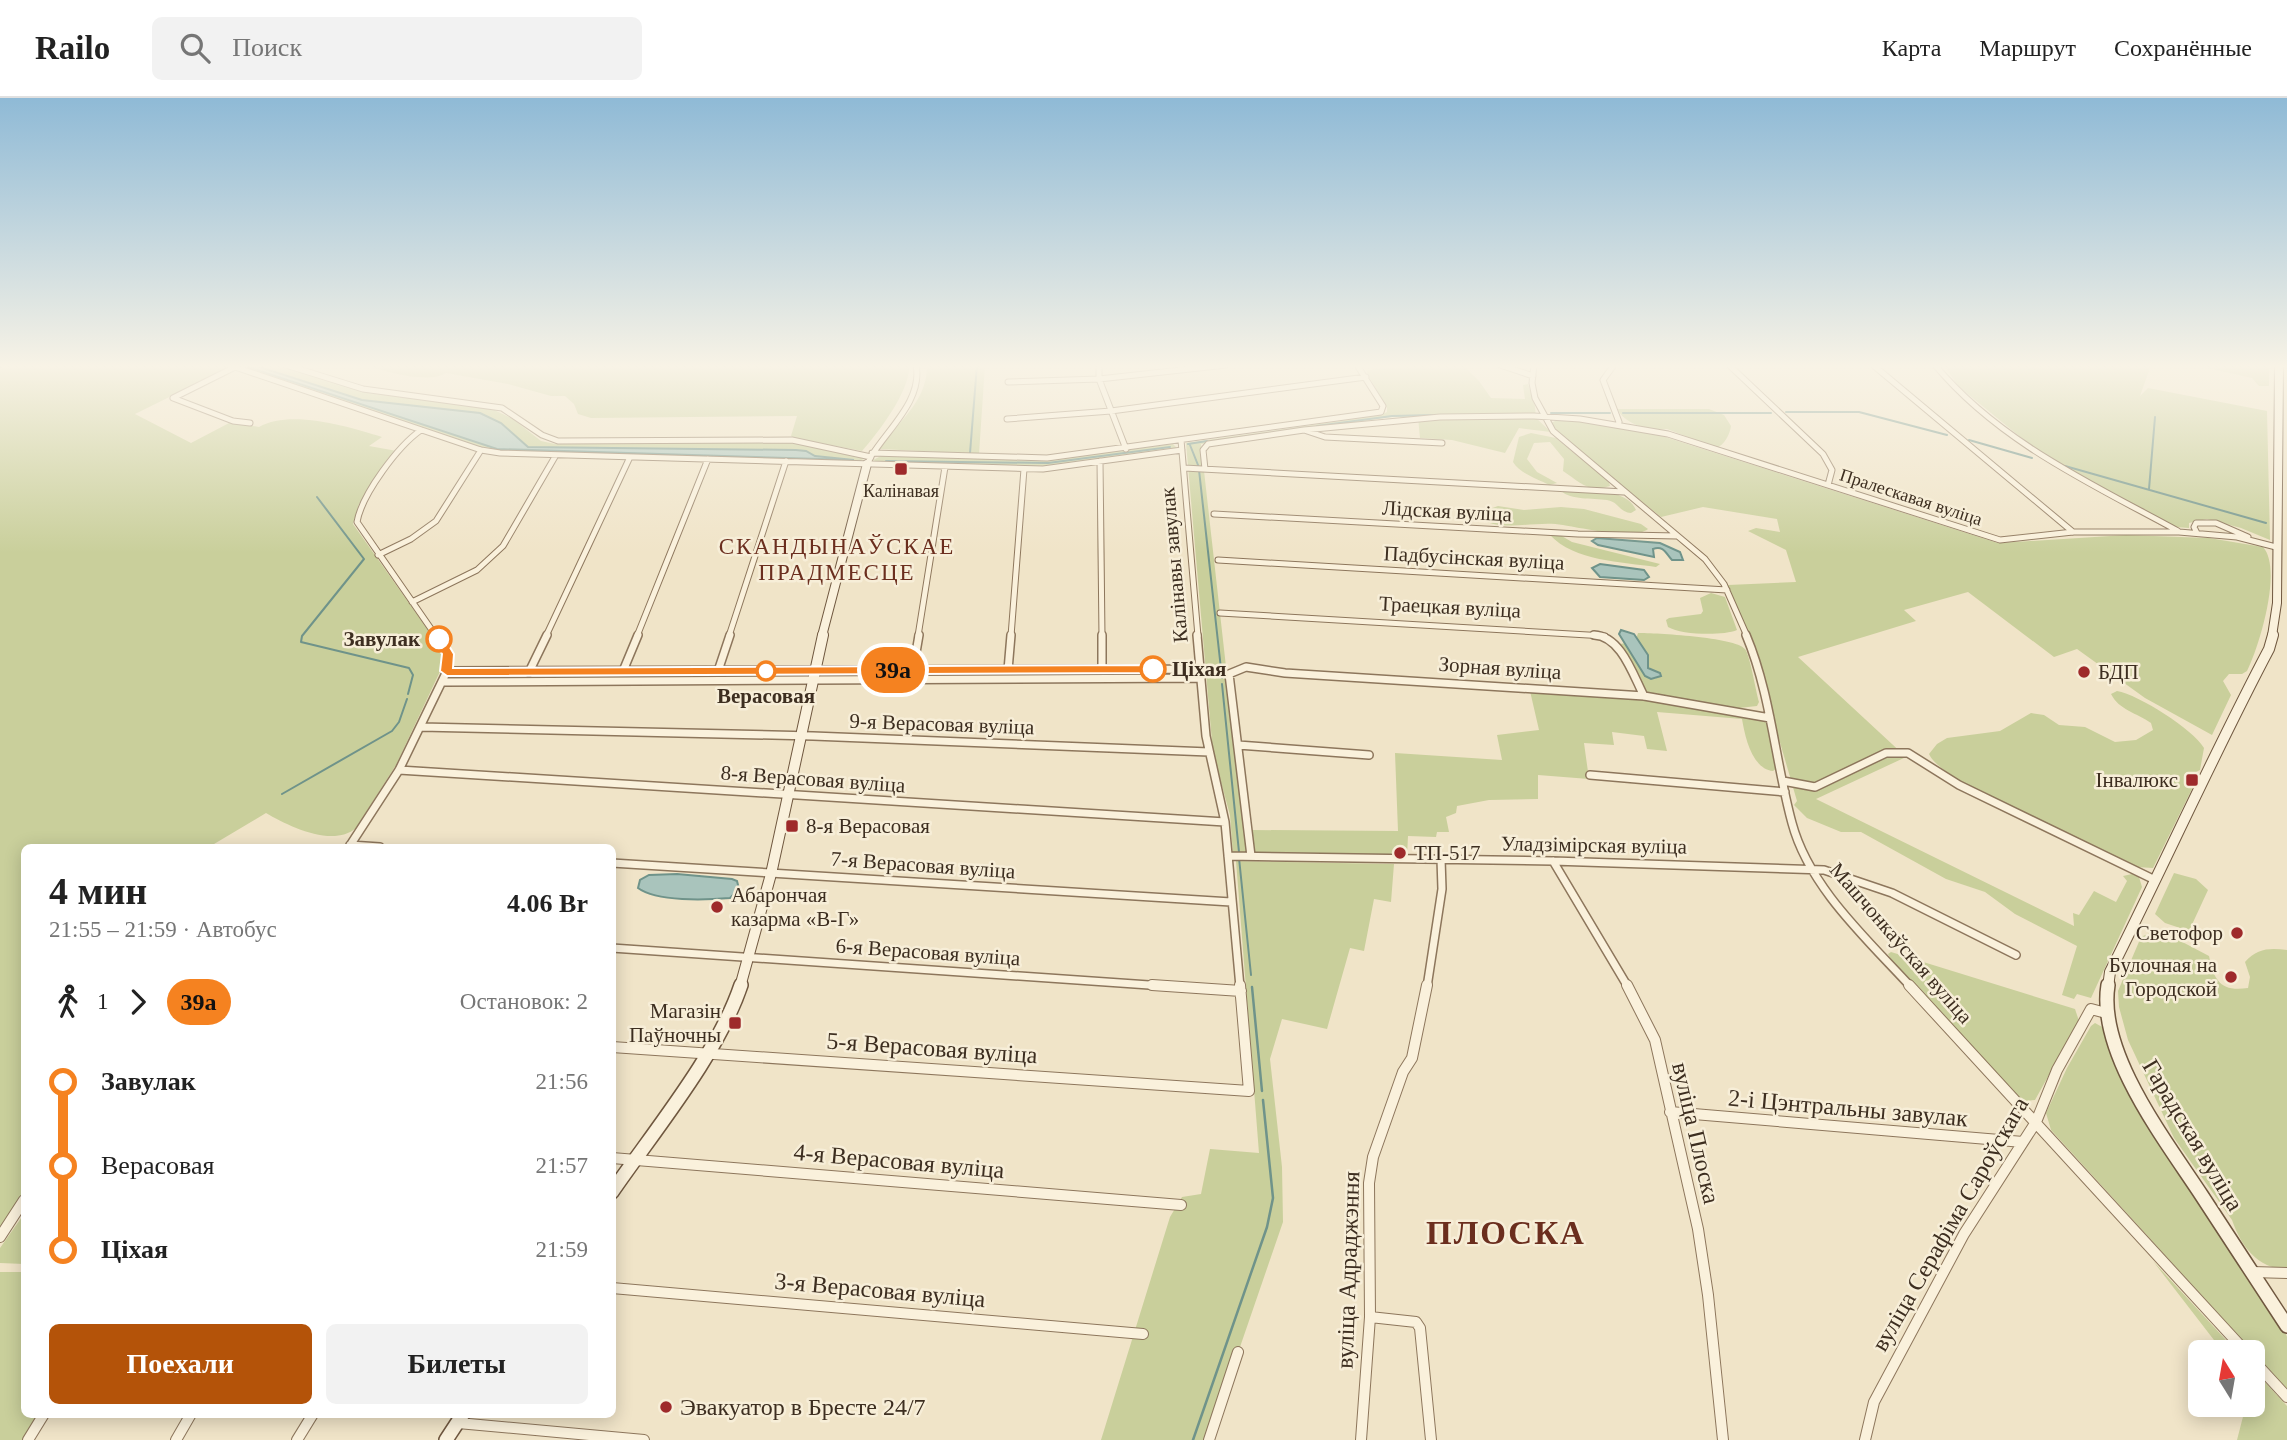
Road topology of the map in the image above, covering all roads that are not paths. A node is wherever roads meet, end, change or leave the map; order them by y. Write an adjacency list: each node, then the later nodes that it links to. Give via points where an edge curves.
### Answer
1 (414, 428): 13 (street)
2 (529, 428): 22 (street, via 558,441 787,440)
3 (891, 428): 22 (street)
4 (1118, 428): 17 (street)
5 (1269, 428): 15 (street)
6 (1324, 428): 14 (street, Пралескавая вуліца)
7 (1551, 428): 31 (street, Машчонкаўская вуліца)
8 (1642, 428): 30 (street, Пралескавая вуліца)
9 (1795, 428): 30 (street, via 1823,454 1832,470)
10 (1948, 428): 34 (street)
11 (2002, 428): 33 (street, via 2030,450)
12 (2278, 428): 38 (main road, Гарадская вуліца)
13 (421, 430): 18 (street); 39 (street, via 411,436 357,516)
14 (1304, 430): 16 (street, via 1325,437); 29 (street, Пралескавая вуліца, via 1208,444 1202,450)
15 (1181, 440): 17 (street); 19 (street, Калінавы завулак)
16 (1442, 443)
17 (1126, 449): 22 (street, via 1038,459)
18 (481, 450): 20 (street); 39 (street, via 436,521)
19 (1182, 450): 25 (street); 27 (street, Калінавы завулак)
20 (556, 455): 21 (street); 42 (street, via 503,546 477,570)
21 (630, 457): 23 (street); 51 (street)
22 (870, 458): 24 (street); 26 (street); 52 (main road)
23 (708, 459): 24 (street); 49 (street)
24 (786, 461): 50 (street)
25 (1100, 461): 28 (street); 44 (street)
26 (945, 467): 28 (street); 46 (street)
27 (1184, 468): 29 (street); 45 (street, Калінавы завулак)
28 (1024, 469): 47 (street)
29 (1205, 469): 31 (street)
30 (1828, 485): 34 (street, Пралескавая вуліца, via 2000,540)
31 (1625, 492): 36 (street, Машчонкаўская вуліца)
32 (1214, 514): 36 (street, Лідская вуліца)
33 (2179, 531): 34 (street, Пралескавая вуліца); 35 (street, Пралескавая вуліца)
34 (2073, 532)
35 (2197, 533): 37 (street, Пралескавая вуліца); 37 (street, via 2196,523 2210,522)
36 (1677, 536): 41 (street, Машчонкаўская вуліца, via 1713,567)
37 (2254, 541): 38 (street, Пралескавая вуліца)
38 (2276, 547): 76 (main road, Гарадская вуліца, via 2276,622 2269,649)
39 (378, 555): 42 (street)
40 (1218, 560): 41 (street, Падбусінская вуліца)
41 (1727, 590): 56 (street, Машчонкаўская вуліца, via 1752,649)
42 (412, 602): 48 (street, via 448,654)
43 (1220, 613): 55 (street, Траецкая вуліца, via 1603,635 1615,643)
44 (1102, 669): 45 (street); 47 (street)
45 (1200, 669): 53 (street, Калінавы завулак)
46 (913, 670): 47 (street); 52 (street)
47 (1007, 670)
48 (447, 671): 51 (street); 54 (street)
49 (623, 671): 50 (street); 51 (street)
50 (718, 671): 52 (street)
51 (529, 672)
52 (812, 675): 53 (street); 54 (street); 58 (main road)
53 (1201, 678): 60 (street, Калінавы завулак)
54 (442, 682): 57 (street)
55 (1644, 696): 56 (street, Зорная вуліца); 59 (street, Зорная вуліца, via 1242,667 1229,674)
56 (1770, 718): 64 (street, Машчонкаўская вуліца)
57 (421, 727): 58 (street, 9-я Верасовая вуліца); 62 (street)
58 (799, 736): 60 (street, 9-я Верасовая вуліца); 66 (main road)
59 (1238, 745): 61 (street); 70 (street)
60 (1209, 752): 67 (street, Калінавы завулак)
61 (1369, 755)
62 (399, 770): 66 (street, 8-я Верасовая вуліца); 68 (street)
63 (1590, 775): 65 (street)
64 (1783, 782): 65 (street, Машчонкаўская вуліца); 76 (street, via 1815,787 1886,753 1908,752 1959,785)
65 (1785, 793): 74 (street, Машчонкаўская вуліца)
66 (787, 795): 67 (street, 8-я Верасовая вуліца); 75 (main road)
67 (1225, 822): 69 (street, Калінавы завулак)
68 (351, 844)
69 (1231, 856): 70 (street, Уладзімірская вуліца); 77 (street, Калінавы завулак)
70 (1249, 856): 71 (street, Уладзімірская вуліца)
71 (1441, 859): 72 (street, Уладзімірская вуліца); 98 (street, вуліца Адраджэння, via 1442,889 1422,1019 1370,1170)
72 (1553, 861): 74 (street, Уладзімірская вуліца); 86 (street, вуліца Плоска, via 1644,1016 1655,1040)
73 (616, 863): 75 (street, 7-я Верасовая вуліца)
74 (1811, 869): 79 (street, Уладзімірская вуліца, via 1873,885); 87 (street, Машчонкаўская вуліца, via 1868,940)
75 (771, 874): 77 (street, 7-я Верасовая вуліца); 80 (main road)
76 (2155, 880): 82 (main road, Гарадская вуліца, via 2110,972)
77 (1231, 902): 81 (street, Калінавы завулак)
78 (616, 948): 80 (street, 6-я Верасовая вуліца)
79 (2016, 955)
80 (750, 958): 81 (street, 6-я Верасовая вуліца); 84 (main road, via 734,1006)
81 (1241, 991): 85 (street, Калінавы завулак)
82 (2106, 1013): 87 (street, вуліца Серафіма Сароўскага, via 2091,1009 2057,1070); 95 (main road, Гарадская вуліца, via 2118,1054 2141,1103)
83 (616, 1047): 84 (street, 5-я Верасовая вуліца)
84 (706, 1054): 85 (street, 5-я Верасовая вуліца); 90 (main road)
85 (1249, 1091)
86 (1670, 1112): 88 (street, 2-і Цэнтральны завулак); 117 (street, вуліца Плоска, via 1704,1269)
87 (2036, 1122): 88 (street, вуліца Серафіма Сароўскага); 101 (street, Машчонкаўская вуліца)
88 (2023, 1142): 118 (street, вуліца Серафіма Сароўскага, via 1964,1234 1874,1402)
89 (616, 1158): 90 (street, 4-я Верасовая вуліца)
90 (634, 1160): 91 (main road); 93 (street, 4-я Верасовая вуліца)
91 (616, 1186)
92 (21, 1205): 94 (street)
93 (1181, 1205)
94 (0, 1237)
95 (2252, 1272): 96 (street); 99 (main road, Гарадская вуліца)
96 (2287, 1273)
97 (616, 1288): 100 (street, 3-я Верасовая вуліца)
98 (1370, 1317): 115 (street, вуліца Адраджэння); 116 (street, via 1416,1322 1420,1328)
99 (2287, 1326)
100 (1143, 1334)
101 (2235, 1340)
102 (1238, 1352): 114 (street)
103 (2265, 1373): 104 (street)
104 (2287, 1397)
105 (42, 1418): 109 (street)
106 (189, 1418): 110 (street)
107 (311, 1418): 111 (street)
108 (460, 1418): 112 (main road); 113 (street)
109 (28, 1440)
110 (176, 1440)
111 (297, 1440)
112 (446, 1440)
113 (644, 1440)
114 (1209, 1440)
115 (1362, 1440)
116 (1431, 1440)
117 (1723, 1440)
118 (1865, 1440)

